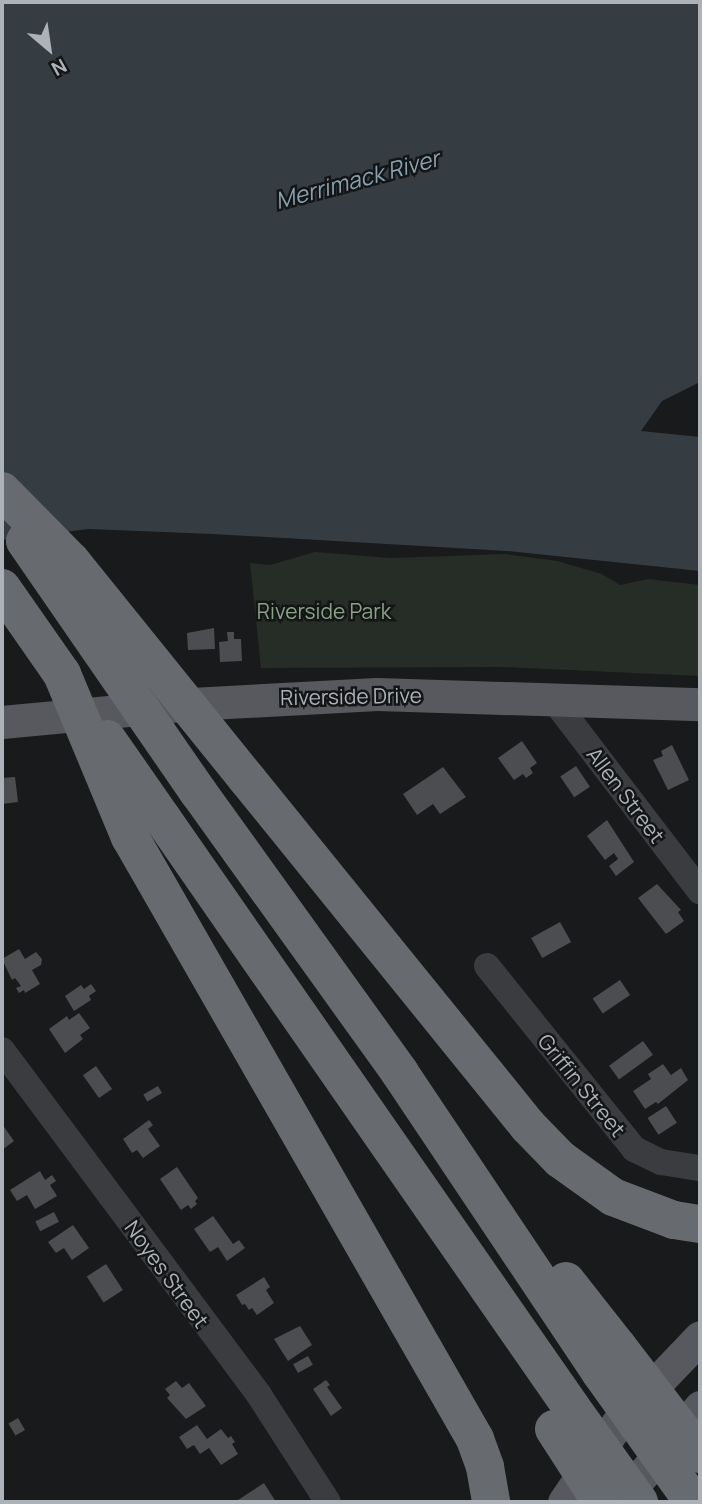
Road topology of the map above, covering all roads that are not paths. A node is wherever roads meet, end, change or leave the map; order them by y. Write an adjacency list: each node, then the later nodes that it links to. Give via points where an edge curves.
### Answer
1 (2, 491): 12 (highway, bridge, via 71,561 528,1126 560,1159 613,1197 674,1220)
2 (2, 506): 14 (highway, bridge, via 199,793 400,1073 513,1246)
3 (2, 588): 7 (highway, bridge, via 62,674)
4 (552, 699): 5 (main road, Riverside Drive); 6 (main road, Riverside Drive, via 377,694 272,698); 8 (street, Allen Street)
5 (700, 704)
6 (2, 722)
7 (146, 828): 16 (highway, via 500,1307); 19 (highway, via 475,1438)
8 (700, 891)
9 (487, 966): 11 (street, Griffin Street, via 634,1149 662,1162)
10 (2, 1050): 18 (street, Noyes Street, via 259,1395)
11 (700, 1168)
12 (700, 1224)
13 (700, 1337): 20 (main road, via 617,1424)
14 (609, 1359): 17 (highway, bridge); 24 (highway, bridge)
15 (700, 1407): 22 (main road)
16 (562, 1418): 21 (highway, bridge); 23 (highway, bridge)
17 (700, 1454)
18 (328, 1502)
19 (491, 1502)
20 (564, 1502)
21 (601, 1502)
22 (619, 1502)
23 (639, 1502)
24 (693, 1502)

